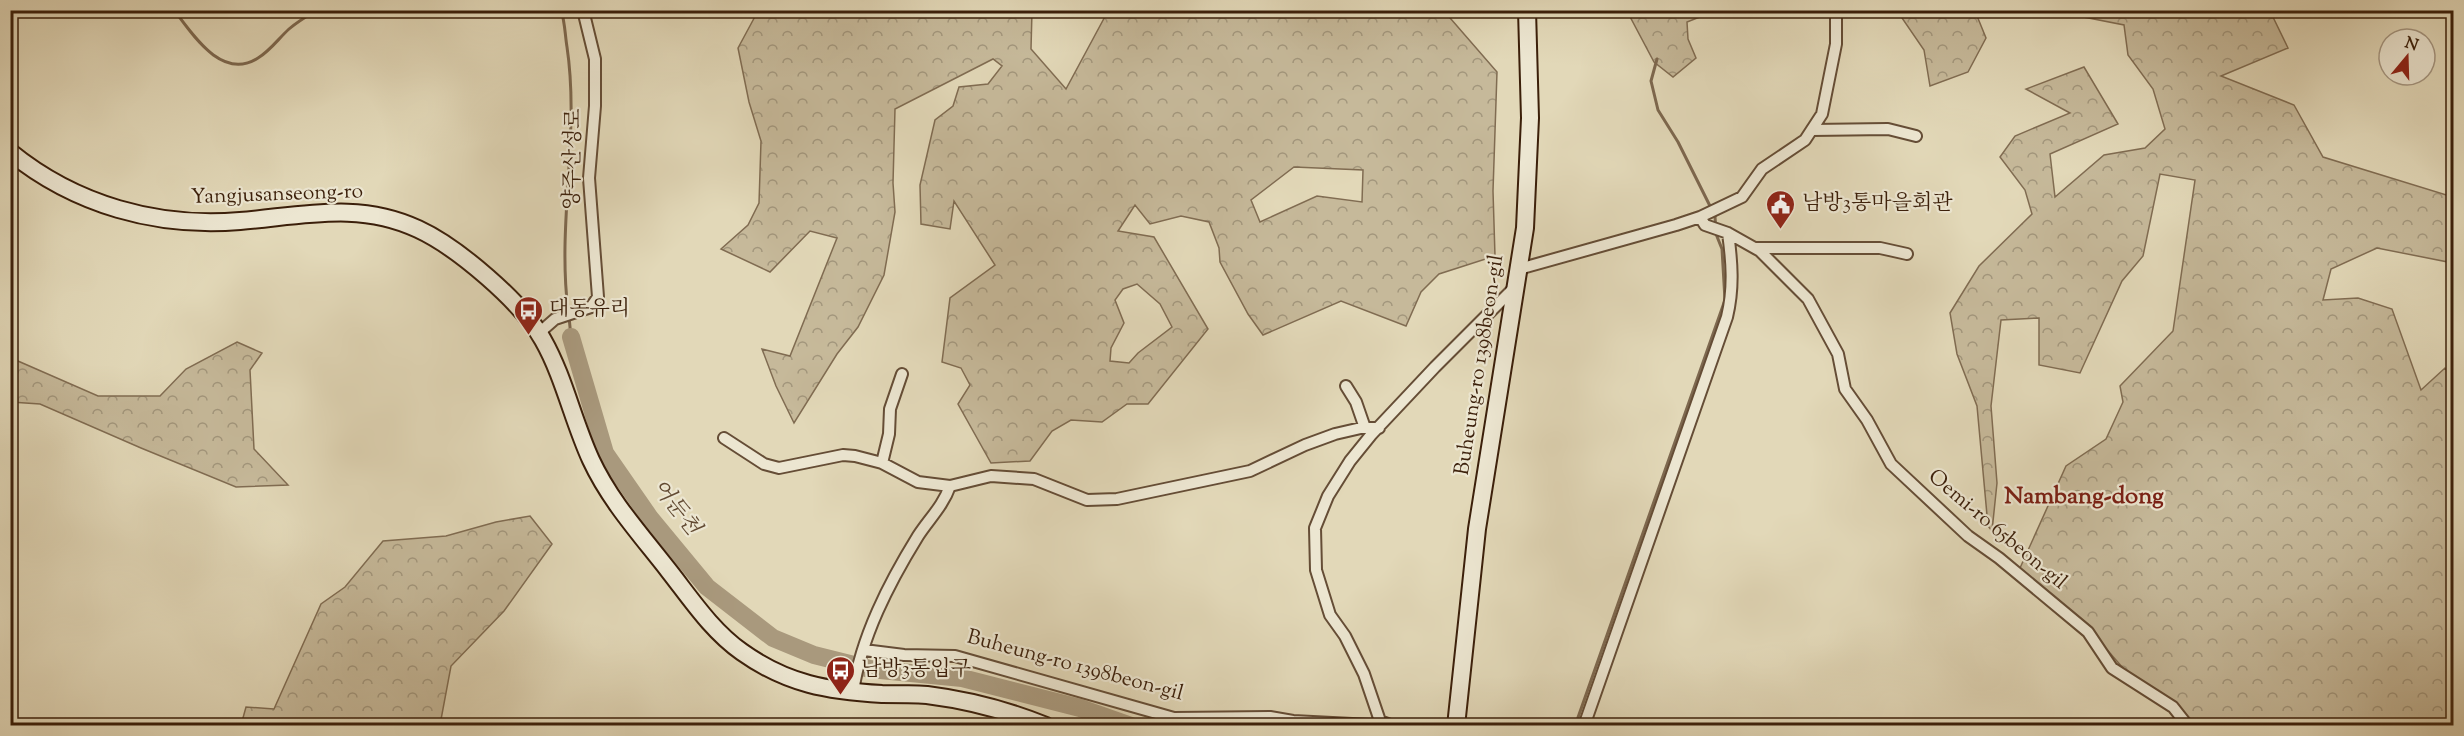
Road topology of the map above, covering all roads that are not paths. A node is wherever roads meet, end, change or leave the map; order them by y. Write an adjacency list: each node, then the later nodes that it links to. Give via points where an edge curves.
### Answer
1 (583, 10): 12 (street, 양주산성로, via 595,59 589,178 598,297 591,307 555,319)
2 (1527, 10): 11 (street, Buheung-ro 1398beon-gil, via 1529,176)
3 (1836, 10): 4 (street, via 1836,44 1822,114)
4 (1812, 130): 5 (street, via 1888,129); 7 (street, via 1805,140 1762,169 1742,197)
5 (1916, 136)
6 (10, 152): 12 (street, Yangjusanseong-ro, via 36,172 83,197 147,216 215,222 351,211 392,218 422,231 466,261)
7 (1708, 213): 8 (street, Oemi-ro 65beon-gil, via 1705,225); 11 (street)
8 (1720, 230): 9 (street, Oemi-ro 65beon-gil); 25 (street, via 1732,259 1732,294 1726,317)
9 (1756, 248): 10 (street, Oemi-ro 65beon-gil, via 1880,248); 26 (street, Oemi-ro 65beon-gil, via 1808,299 1838,354 1845,389 1891,464 1968,536 2088,632 2112,668 2174,707)
10 (1907, 254)
11 (1518, 277): 15 (street); 24 (street, Buheung-ro 1398beon-gil, via 1477,529)
12 (538, 333): 20 (street, Yangjusanseong-ro, via 607,489 720,634 783,677 811,686)
13 (902, 374): 17 (street, via 890,409)
14 (1346, 386): 15 (street)
15 (1372, 430): 18 (street, via 1335,434 1250,471 1117,498 1087,500 1034,478 991,477); 21 (street, via 1328,496 1315,528 1316,570 1330,615 1364,674)
16 (724, 438): 17 (street, via 764,464 779,468 843,455)
17 (882, 463): 18 (street, via 918,482)
18 (950, 486): 19 (street, via 885,595)
19 (864, 650): 20 (street); 21 (street, Buheung-ro 1398beon-gil, via 954,656 1174,718 1270,717 1372,725)
20 (854, 686): 22 (street, Yangjusanseong-ro, via 992,708)
21 (1380, 721): 23 (street, Buheung-ro 1398beon-gil)
22 (1046, 726)
23 (1393, 726)
24 (1456, 726)
25 (1584, 726)
26 (2188, 726)

